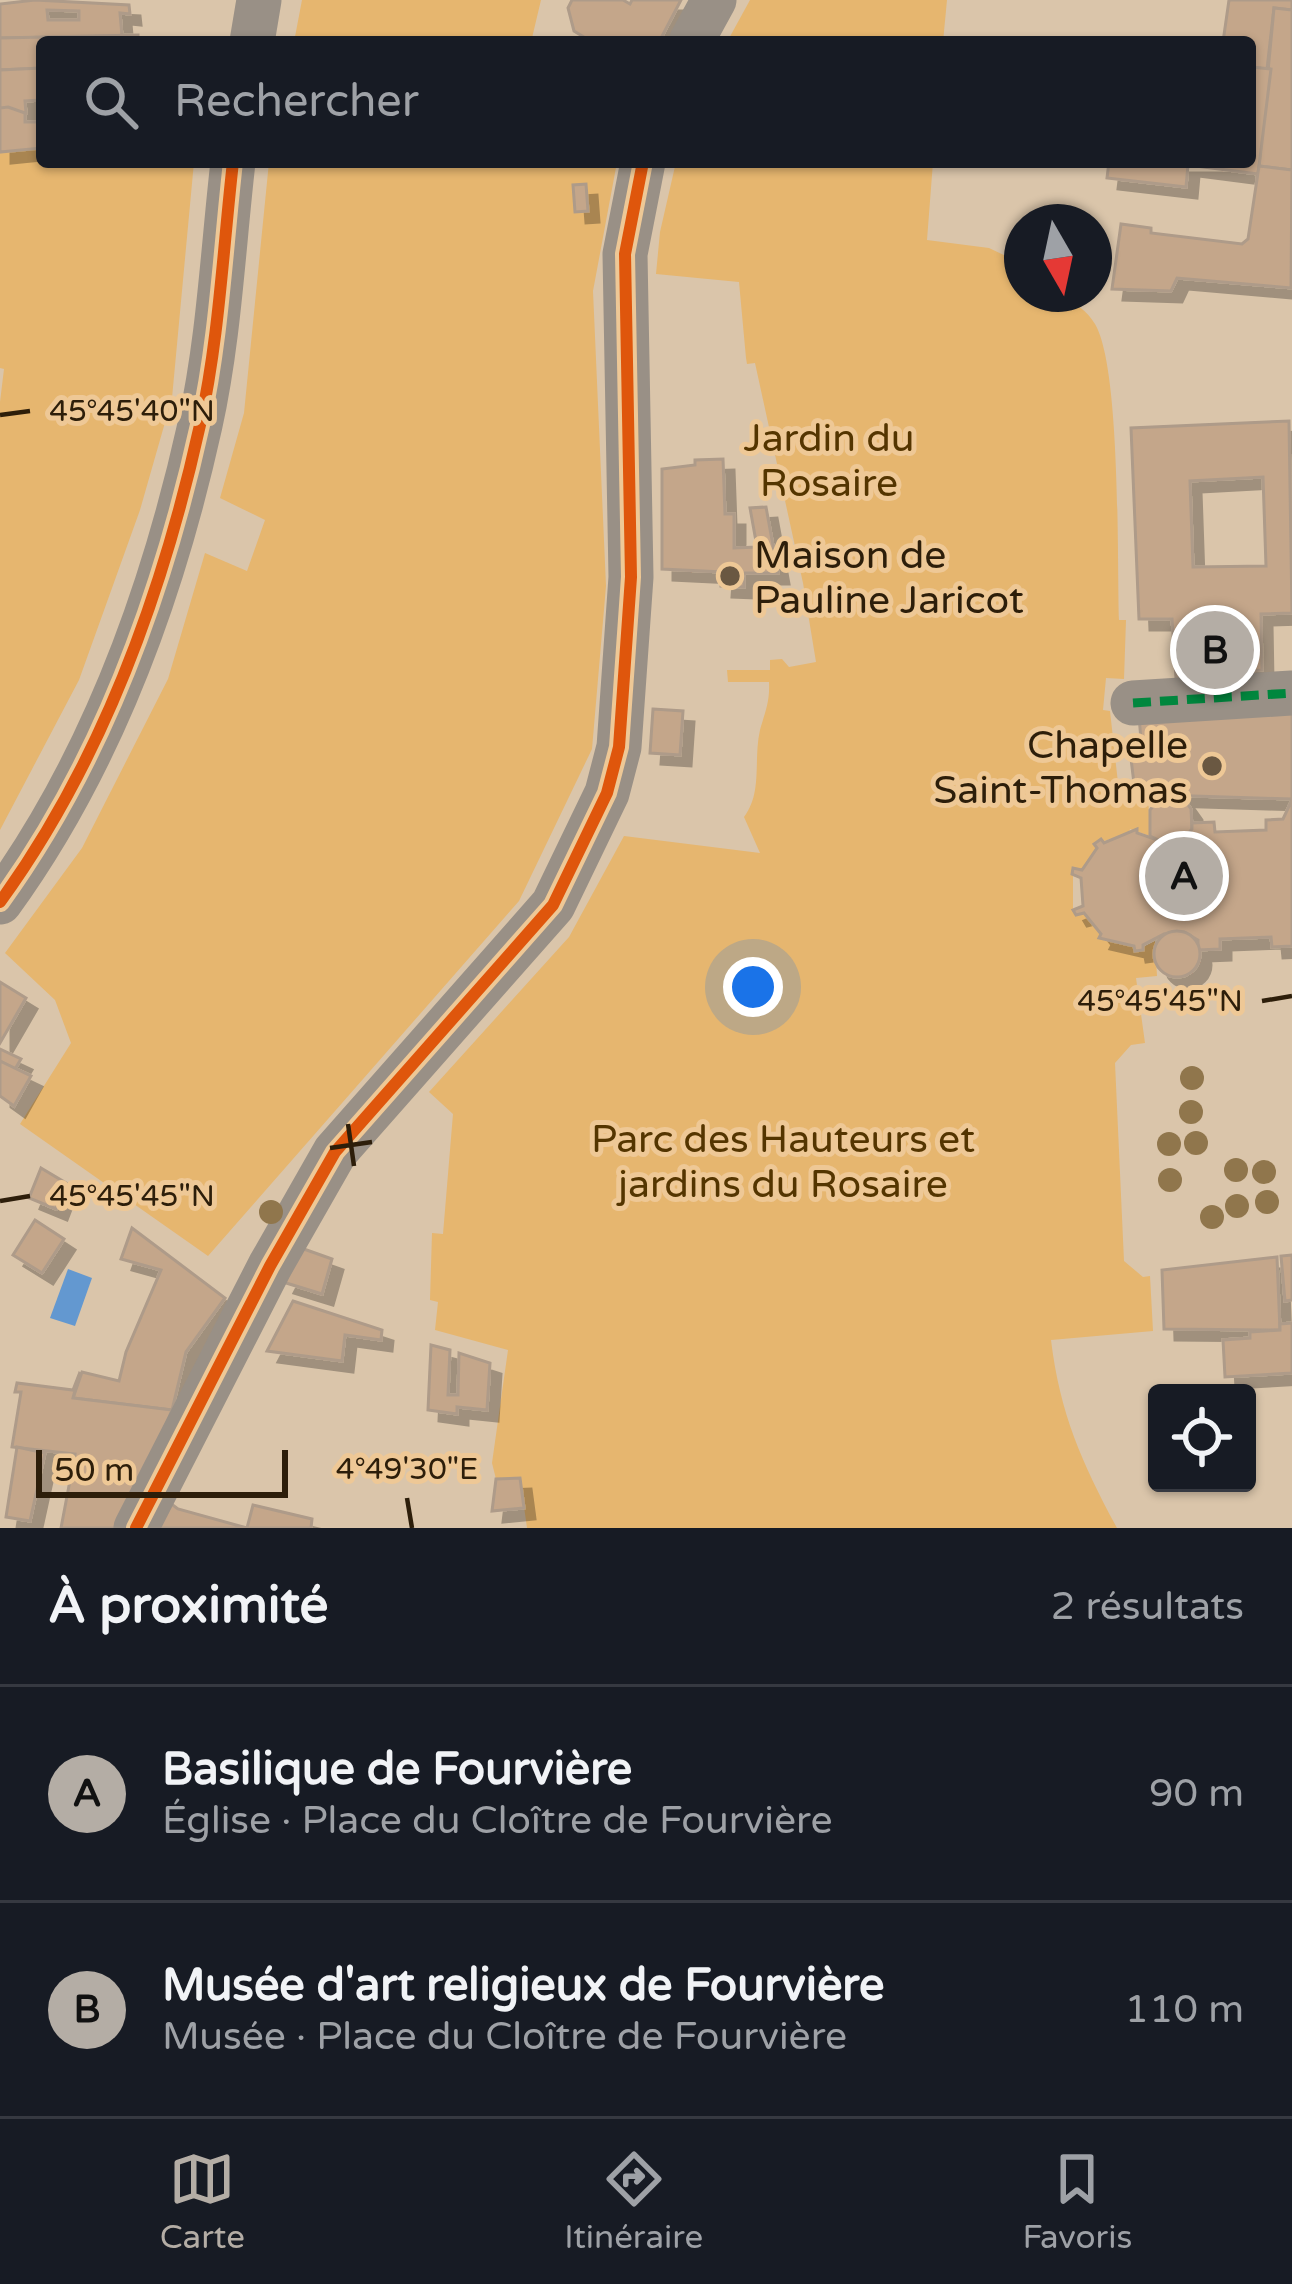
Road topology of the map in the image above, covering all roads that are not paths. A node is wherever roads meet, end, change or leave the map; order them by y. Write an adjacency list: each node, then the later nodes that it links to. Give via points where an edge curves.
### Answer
1 (259, 0): 3 (street)
2 (714, 0): 4 (street)
3 (253, 36)
4 (694, 36)
5 (232, 168): 9 (street, via 200,426 145,620 64,805)
6 (643, 168): 10 (street, via 625,254 631,577 619,747 607,793 553,905 335,1153)
7 (1292, 693): 8 (street)
8 (1133, 703)
9 (0, 902)
10 (136, 1528)

